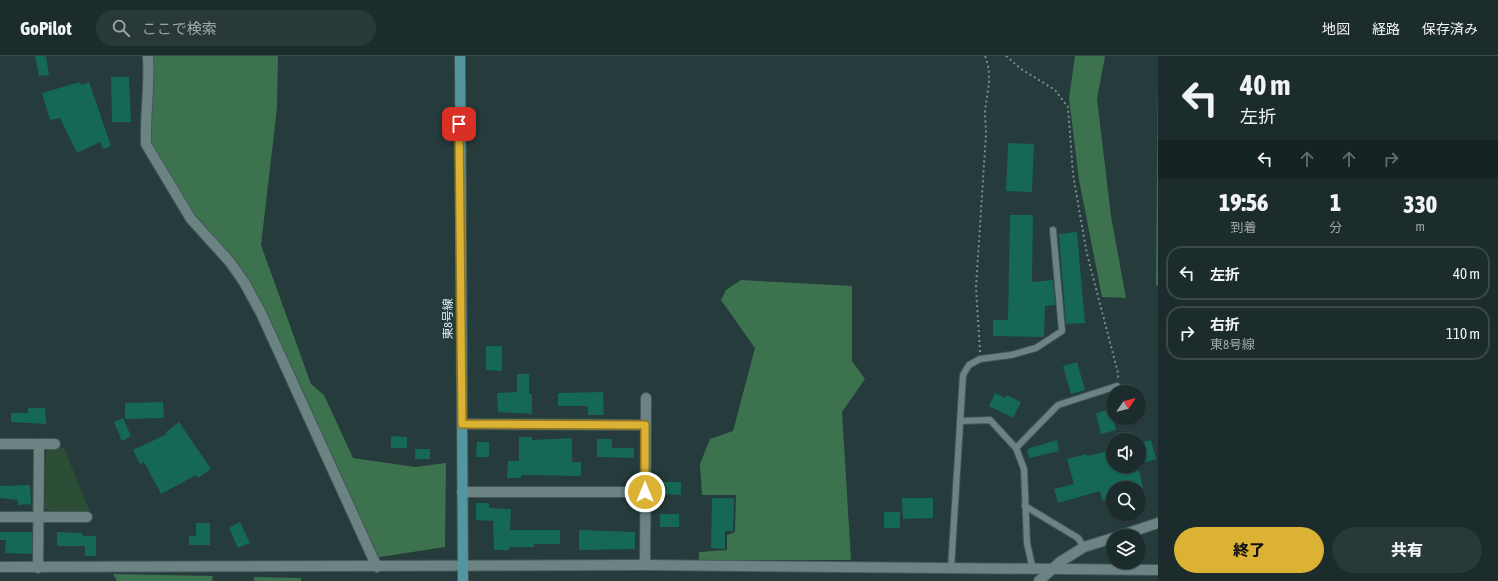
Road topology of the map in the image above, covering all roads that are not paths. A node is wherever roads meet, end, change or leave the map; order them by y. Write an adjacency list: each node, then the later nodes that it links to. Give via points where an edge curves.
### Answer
1 (148, 56): 25 (street, via 146,144 191,219 230,262 244,282)
2 (460, 56): 7 (street, 東8号線)
3 (1053, 230): 6 (lane, via 1062,331 1036,348 1011,355 980,359 969,365 963,375)
4 (1106, 390): 12 (lane, via 1058,405)
5 (646, 398): 8 (street)
6 (960, 421): 12 (lane, via 990,420); 28 (lane)
7 (462, 424): 8 (street); 13 (street, 東8号線)
8 (645, 425): 14 (street)
9 (0, 444): 10 (street)
10 (39, 444): 11 (street); 17 (street)
11 (55, 444)
12 (1016, 448): 15 (lane, via 1024,469)
13 (462, 492): 14 (street); 24 (street, 東8号線)
14 (645, 492): 23 (street)
15 (1025, 506): 22 (lane, via 1078,538); 29 (lane, via 1027,543)
16 (0, 517): 17 (street)
17 (39, 517): 18 (street); 27 (street)
18 (87, 517)
19 (1158, 523): 20 (street)
20 (1140, 529)
21 (1106, 540): 22 (street)
22 (1084, 547): 30 (street)
23 (645, 565): 24 (street); 28 (street)
24 (463, 566): 25 (street); 32 (street, 東8号線)
25 (377, 567): 27 (street)
26 (0, 568): 27 (street)
27 (38, 568)
28 (952, 569): 29 (street)
29 (1033, 570): 30 (street)
30 (1052, 570): 31 (street); 33 (street)
31 (1158, 570)
32 (463, 581)
33 (1039, 581)

